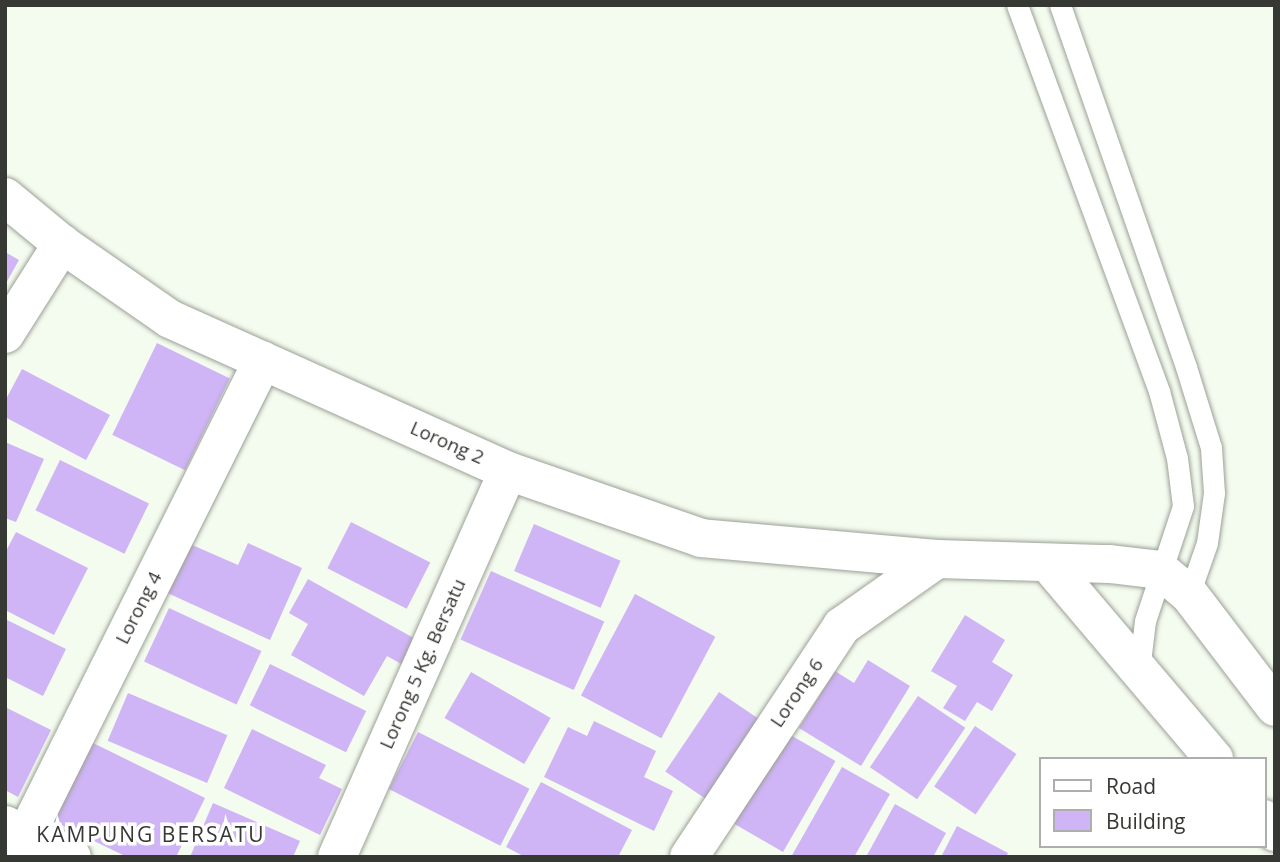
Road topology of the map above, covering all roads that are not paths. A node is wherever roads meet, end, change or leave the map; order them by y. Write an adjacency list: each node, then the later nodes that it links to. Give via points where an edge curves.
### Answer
1 (1017, 5): 10 (lane, via 1159,391 1177,458 1184,506)
2 (1060, 5): 11 (lane, via 1211,448 1214,494 1207,543)
3 (5, 197): 4 (street, Lorong 2)
4 (62, 244): 5 (street); 6 (street, Lorong 2, via 170,318)
5 (5, 334)
6 (263, 360): 7 (street, Lorong 2); 15 (street, Lorong 4)
7 (508, 471): 8 (street, Lorong 2, via 701,538); 18 (street, Lorong 5 Kg. Bersatu)
8 (937, 559): 9 (street, Lorong 2); 16 (street, Lorong 6, via 842,626)
9 (1048, 563): 10 (street, Lorong 2); 12 (street)
10 (1160, 570): 11 (street); 12 (lane)
11 (1189, 594): 13 (street)
12 (1139, 670): 14 (street)
13 (1275, 707)
14 (1212, 757)
15 (15, 839): 17 (street)
16 (697, 854)
17 (72, 857)
18 (337, 857)

